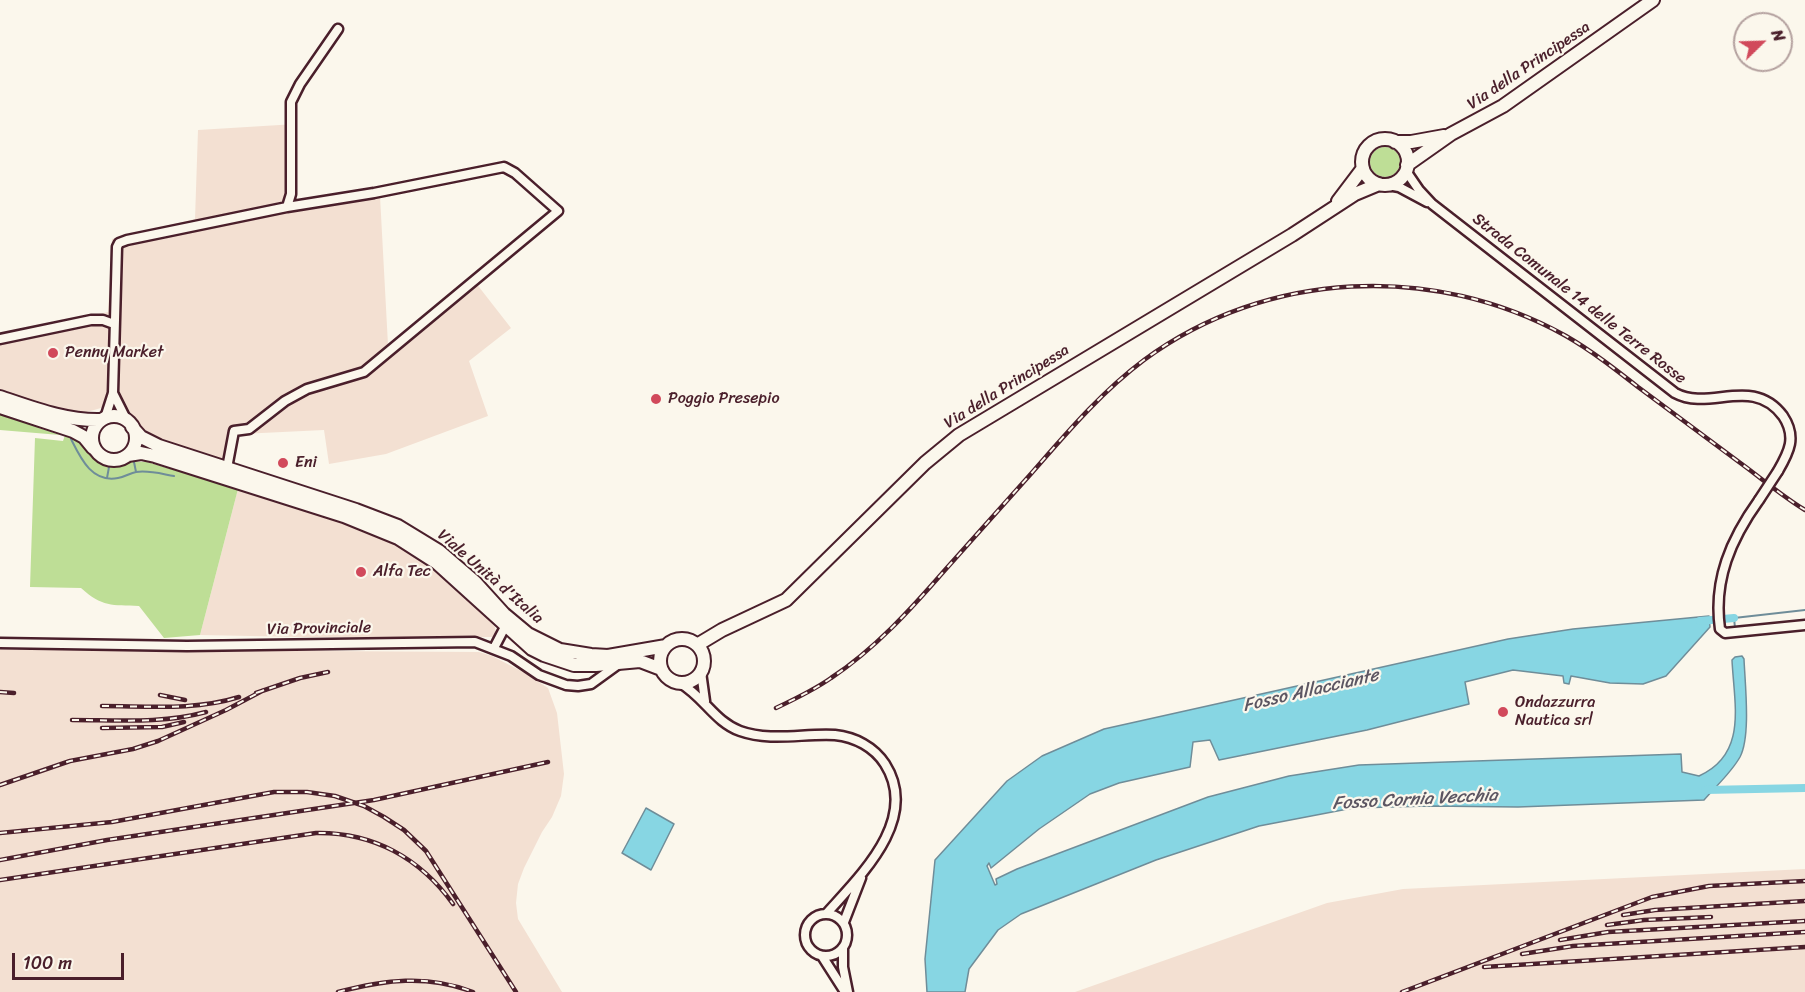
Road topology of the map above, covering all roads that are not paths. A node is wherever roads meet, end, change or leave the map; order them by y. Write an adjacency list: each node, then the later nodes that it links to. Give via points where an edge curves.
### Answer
1 (1653, 0): 3 (main road, Via della Principessa, via 1503,106)
2 (338, 29): 9 (street, via 291,102 291,195)
3 (1451, 135): 4 (main road, Via della Principessa); 6 (main road, Via della Principessa)
4 (1395, 142): 5 (main road, Via della Principessa, via 1382,140 1370,145 1363,156); 6 (main road, via 1404,151)
5 (1363, 168): 7 (main road, via 1368,178); 10 (main road, Via della Principessa)
6 (1407, 168): 7 (main road, Via della Principessa, via 1402,177); 8 (street, Strada Comunale 14 delle Terre Rosse)
7 (1384, 184): 8 (street, Strada Comunale 14 delle Terre Rosse); 10 (main road, Via della Principessa, via 1355,194)
8 (1432, 204): 22 (street, Strada Comunale 14 delle Terre Rosse, bridge, via 1675,393 1691,399 1749,395 1771,405 1786,422 1792,440 1728,554 1718,607 1720,627 1722,632 1729,633)
9 (286, 207): 11 (street, via 119,243); 20 (street, via 504,168 558,211 364,372 307,389 249,429 234,431)
10 (1332, 209): 24 (main road, Via della Principessa, via 968,429 925,463 786,600)
11 (114, 324): 12 (street, via 90,320); 13 (street)
12 (0, 339)
13 (113, 393): 16 (street); 17 (street)
14 (0, 397): 16 (main road, Viale Unità d'Italia, via 81,421)
15 (0, 407): 18 (main road, Viale Unità d'Italia, via 73,431)
16 (103, 419): 17 (main road, Viale Unità d'Italia, via 116,416); 18 (main road, via 93,430)
17 (130, 424): 19 (main road, via 135,442); 20 (main road, Viale Unità d'Italia, via 152,444)
18 (96, 450): 19 (main road, Viale Unità d'Italia, via 114,460)
19 (128, 454): 21 (main road, Viale Unità d'Italia, via 155,456 383,531 437,563)
20 (227, 468): 25 (main road, Viale Unità d'Italia, via 356,510 417,537 467,574 516,625 552,646 608,656)
21 (506, 625): 26 (street); 27 (main road, Viale Unità d'Italia, via 532,649 556,660 584,666)
22 (1805, 626)
23 (0, 643): 26 (street, Via Provinciale, via 198,646 475,642)
24 (697, 645): 25 (main road, via 684,639); 29 (main road, via 704,658)
25 (666, 646): 28 (main road, via 661,654)
26 (494, 648): 27 (street, Via Provinciale, via 539,675 566,685 591,684)
27 (620, 663): 28 (main road, Viale Unità d'Italia, via 640,661)
28 (661, 669): 30 (main road)
29 (701, 672): 30 (main road, via 690,682); 31 (street)
30 (680, 683): 31 (street)
31 (705, 702): 32 (street, via 721,720 742,732 785,737 836,735 859,741 882,758 894,786 894,819)
32 (866, 870): 33 (street); 34 (street)
33 (826, 913): 34 (street); 36 (street, via 811,918 804,936 809,948)
34 (844, 922): 35 (street, via 848,936)
35 (843, 948): 36 (street); 37 (street)
36 (822, 956): 37 (street)
37 (846, 992)

